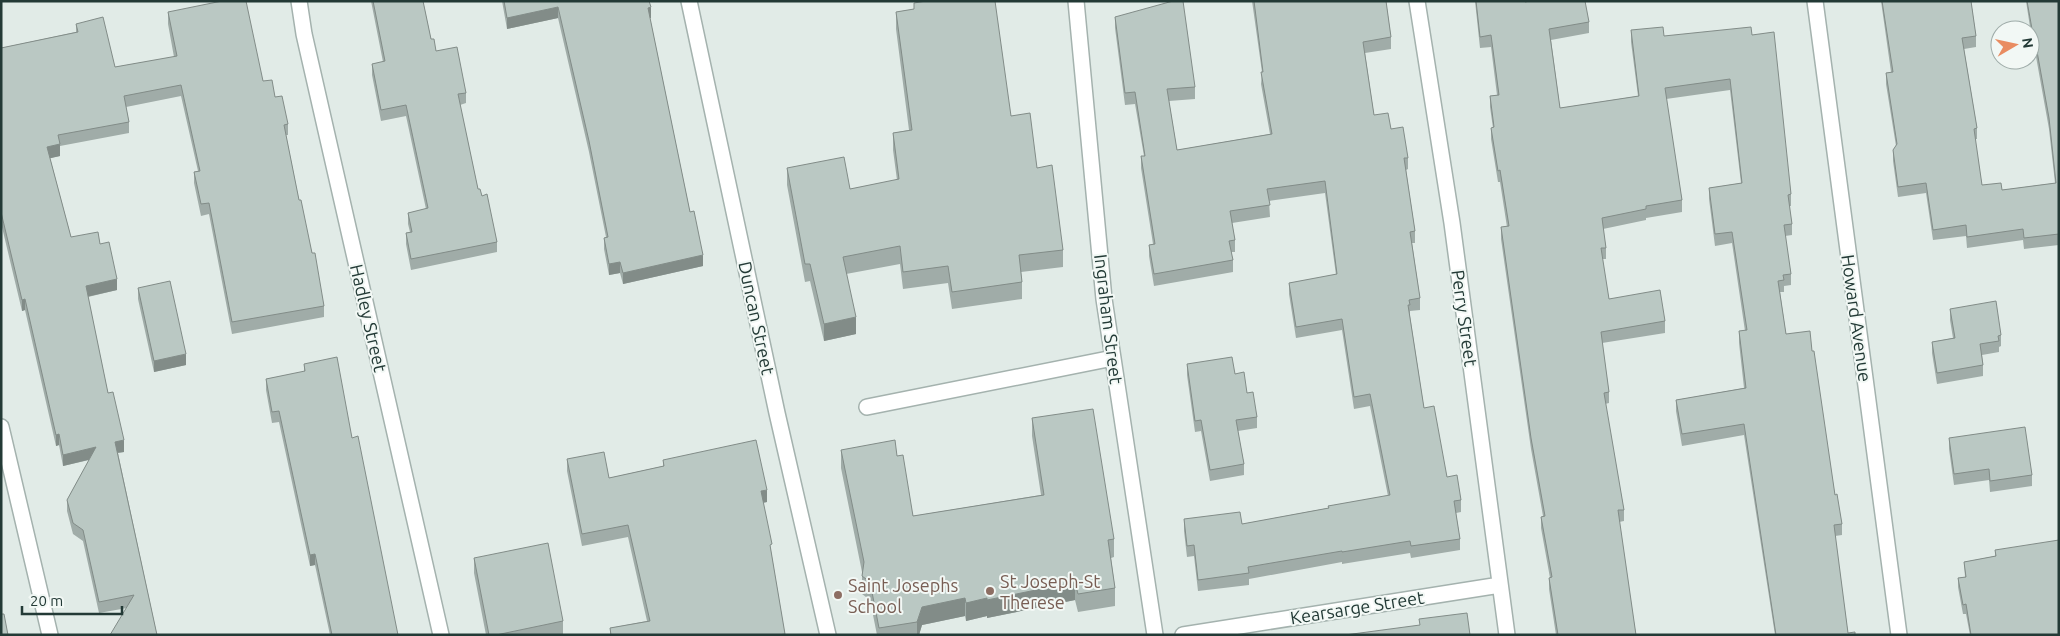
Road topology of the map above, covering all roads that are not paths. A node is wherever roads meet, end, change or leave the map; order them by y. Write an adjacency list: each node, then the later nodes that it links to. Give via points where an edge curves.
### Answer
1 (299, 1): 11 (street, Hadley Street)
2 (689, 1): 12 (street, Duncan Street)
3 (1076, 1): 6 (street, Ingraham Street, via 1104,299)
4 (1417, 1): 9 (street, Perry Street, via 1452,222)
5 (1815, 1): 16 (street, Howard Avenue)
6 (1113, 358): 7 (street); 13 (street, Ingraham Street)
7 (868, 407)
8 (1, 427): 10 (street)
9 (1500, 585): 14 (street, Kearsarge Street); 15 (street, Perry Street)
10 (50, 635)
11 (441, 635)
12 (828, 635)
13 (1155, 635)
14 (1183, 635)
15 (1507, 635)
16 (1899, 635)

